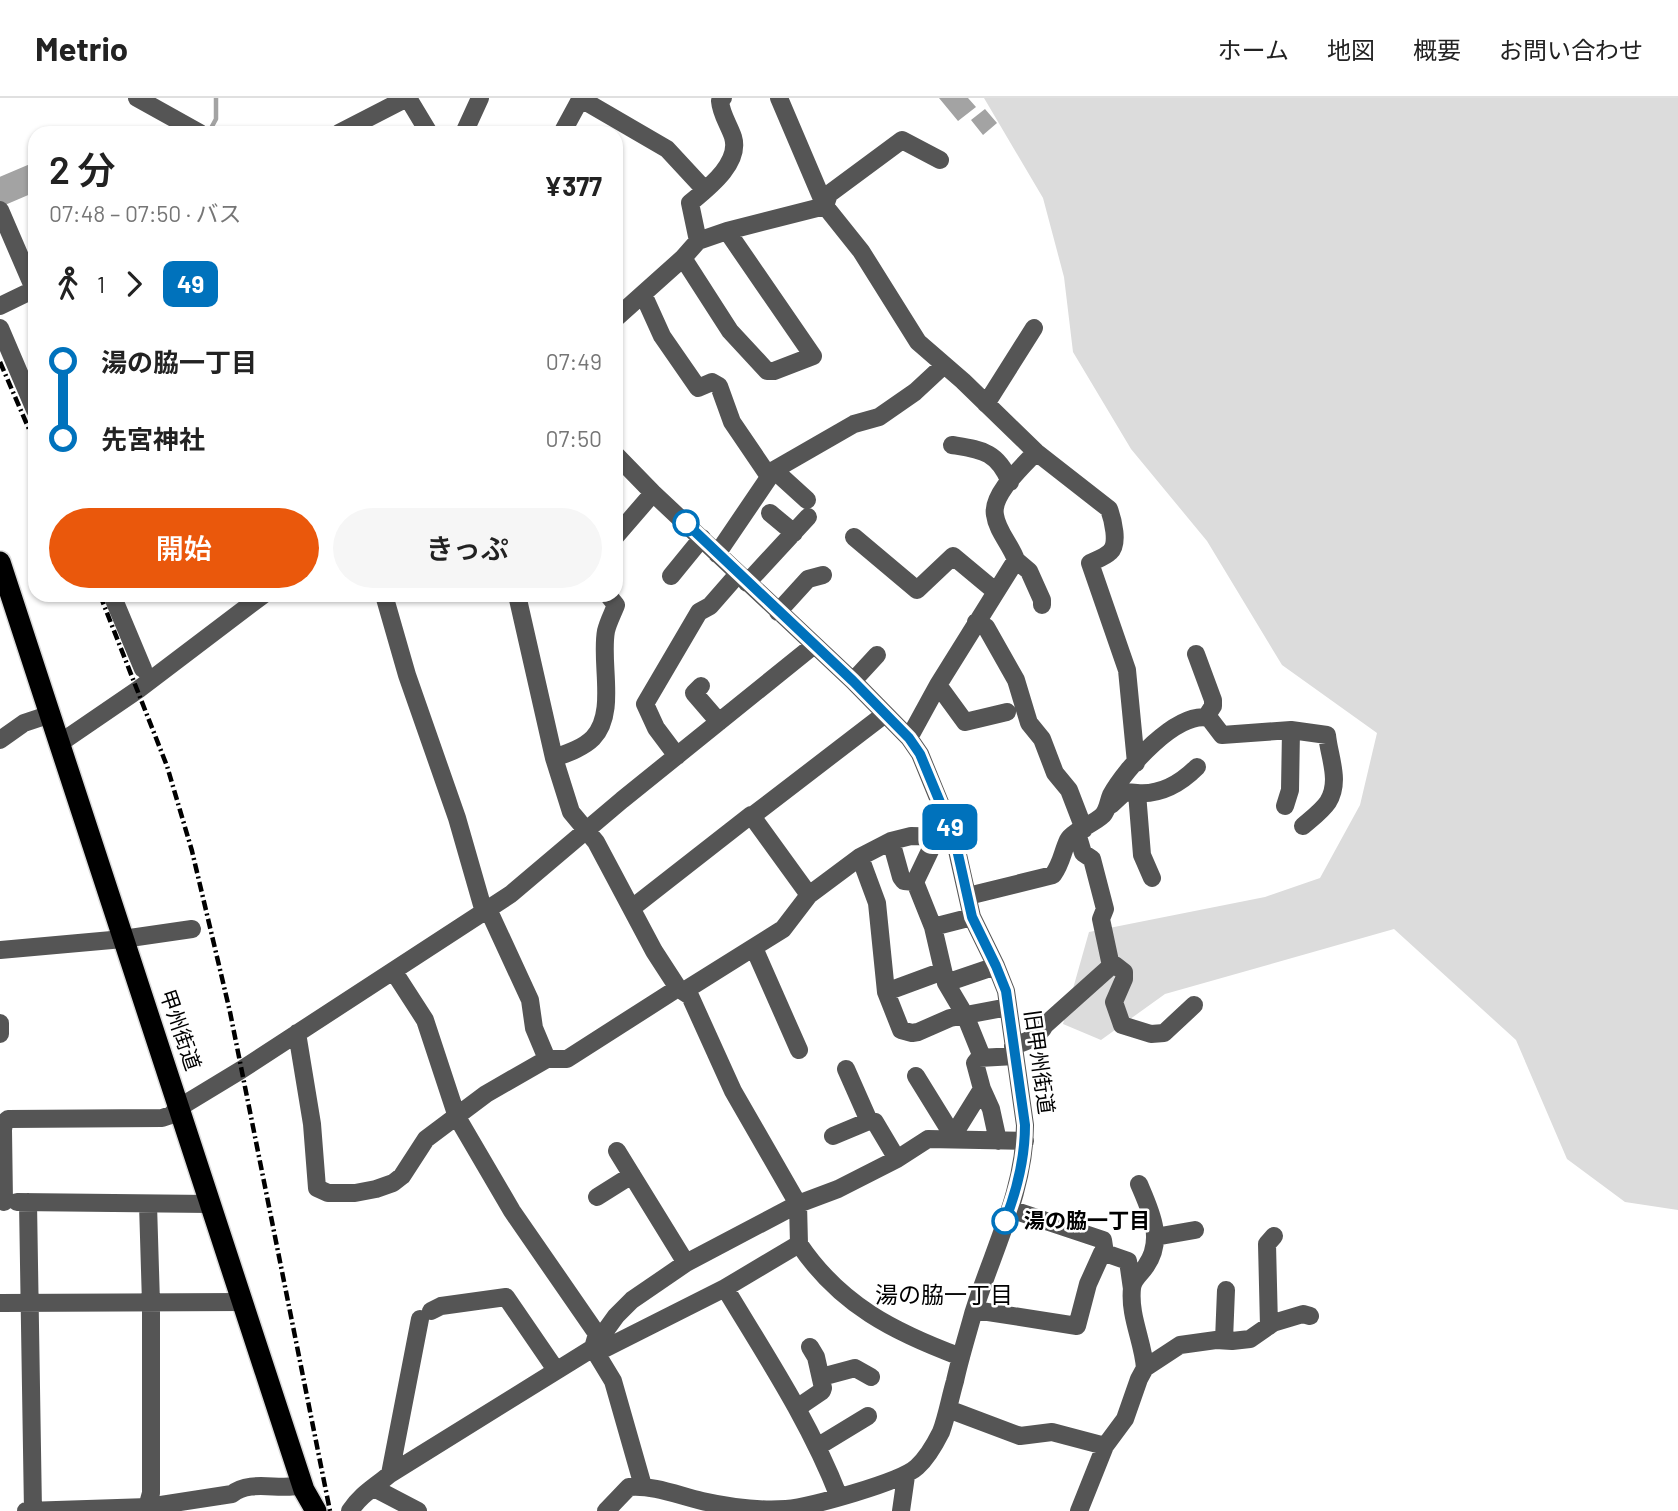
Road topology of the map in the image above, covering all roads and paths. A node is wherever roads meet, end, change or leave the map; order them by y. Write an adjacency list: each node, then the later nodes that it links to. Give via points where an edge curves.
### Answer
1 (137, 98): 7 (street)
2 (407, 98): 8 (street); 9 (street)
3 (480, 98): 10 (street)
4 (581, 98): 11 (street); 13 (street, via 667,149)
5 (723, 98): 13 (street, via 721,109 734,139 734,152)
6 (779, 98): 14 (street)
7 (187, 126)
8 (353, 126)
9 (425, 126)
10 (467, 126)
11 (566, 126)
12 (940, 160): 14 (street, via 902,140 829,194)
13 (705, 190): 17 (street, via 691,203)
14 (825, 206): 16 (street); 26 (street, via 861,251 918,342)
15 (0, 210): 19 (street)
16 (727, 231): 17 (street); 18 (street, via 813,356 766,372 730,331)
17 (698, 241): 18 (street)
18 (683, 258): 21 (street)
19 (28, 275)
20 (28, 292): 22 (street)
21 (643, 294): 23 (street); 32 (street, via 662,336 698,388 712,382 719,386 732,422)
22 (0, 306)
23 (623, 312)
24 (0, 328): 27 (street)
25 (1034, 328): 28 (street)
26 (943, 366): 28 (street); 32 (street, via 879,417 854,424)
27 (28, 394)
28 (986, 404): 30 (street)
29 (952, 445): 33 (street, via 985,450 1001,463)
30 (1036, 452): 33 (street); 73 (street, via 1109,509 1113,520 1112,551 1090,564 1127,670)
31 (623, 462): 34 (street, 旧甲州街道)
32 (771, 473): 37 (street, via 808,508); 40 (street)
33 (1010, 482): 41 (street, via 995,500 995,516)
34 (653, 493): 36 (street); 39 (street, 旧甲州街道)
35 (770, 513): 37 (street)
36 (623, 528)
37 (794, 533): 45 (street)
38 (854, 537): 46 (street, via 890,557 917,590 947,550)
39 (702, 538): 40 (street, 旧甲州街道); 44 (street)
40 (717, 554): 45 (street, 旧甲州街道)
41 (1016, 560): 46 (street); 52 (street, via 1029,571)
42 (0, 562): 63 (highway, 甲州街道)
43 (823, 575): 53 (street, via 808,579)
44 (671, 576)
45 (743, 578): 53 (street, 旧甲州街道); 71 (street, via 699,612 645,704)
46 (995, 591): 54 (street)
47 (115, 602): 58 (street)
48 (242, 602): 70 (street, via 139,690)
49 (386, 602): 90 (street)
50 (519, 602): 72 (street)
51 (614, 602): 72 (street, via 606,638 606,718 585,745)
52 (1042, 606)
53 (778, 612): 55 (street, 旧甲州街道)
54 (976, 622): 60 (street); 81 (street, via 986,627 1016,680 1029,723 1046,741 1055,773 1074,801)
55 (813, 646): 59 (street, 旧甲州街道); 66 (street)
56 (877, 654): 59 (street)
57 (1196, 654): 65 (street, via 1213,700)
58 (143, 669)
59 (853, 681): 64 (street, 旧甲州街道)
60 (938, 685): 62 (street, via 965,722); 68 (street)
61 (701, 686): 66 (street, via 694,693)
62 (1007, 712)
63 (51, 714): 69 (street, via 24,723); 70 (highway, 甲州街道)
64 (886, 714): 68 (street, 旧甲州街道); 78 (street)
65 (1206, 717): 67 (street, via 1222,735); 73 (street, via 1195,717 1169,730)
66 (719, 722): 71 (street)
67 (1291, 730): 76 (street, via 1290,790); 79 (street, via 1327,735 1334,773 1328,802)
68 (909, 738): 82 (street, 旧甲州街道, via 920,754)
69 (0, 740)
70 (60, 743): 94 (highway, 甲州街道)
71 (677, 756): 80 (street)
72 (554, 758): 80 (street, via 570,812)
73 (1136, 763): 77 (street, via 1112,794)
74 (1196, 767): 75 (street, via 1168,788)
75 (1137, 793): 77 (street, via 1119,795); 85 (street, via 1142,855)
76 (1285, 806)
77 (1105, 812): 81 (street)
78 (752, 817): 87 (street); 89 (street)
79 (1303, 826)
80 (587, 830): 89 (street); 90 (street)
81 (1081, 831): 88 (street, via 1069,838 1053,875); 98 (street, via 1083,853 1092,859 1105,909 1101,919)
82 (945, 836): 83 (street); 86 (street); 88 (street, 旧甲州街道)
83 (891, 841): 84 (street); 86 (street, via 901,877)
84 (860, 857): 87 (street); 102 (street, via 877,903)
85 (1152, 878)
86 (915, 882): 92 (street)
87 (809, 895): 95 (street, via 783,929)
88 (968, 896): 91 (street, 旧甲州街道)
89 (632, 908): 101 (street)
90 (486, 911): 99 (street); 112 (street, via 530,999 534,1028)
91 (972, 917): 92 (street); 97 (street, 旧甲州街道)
92 (933, 928): 100 (street)
93 (192, 929): 94 (street)
94 (123, 939): 96 (street); 116 (highway, 甲州街道)
95 (754, 948): 101 (street); 109 (street)
96 (0, 950)
97 (996, 966): 100 (street); 104 (street, 旧甲州街道)
98 (1111, 966): 103 (street, via 1124,972 1114,1002 1122,1025 1164,1033); 110 (street)
99 (394, 972): 107 (street); 117 (street, via 425,1020)
100 (945, 977): 102 (street); 105 (street)
101 (681, 989): 112 (street, via 567,1059); 132 (street, via 696,1007 733,1091)
102 (886, 992): 105 (street, via 901,1030 918,1032)
103 (1194, 1005)
104 (1008, 1007): 105 (street); 110 (street, 旧甲州街道)
105 (965, 1015): 111 (street)
106 (0, 1023): 108 (street)
107 (297, 1033): 116 (street); 117 (street, via 317,1188 328,1194 355,1194 393,1183 426,1139)
108 (0, 1034)
109 (799, 1050)
110 (1014, 1051): 111 (street); 123 (street, 旧甲州街道)
111 (982, 1057): 115 (street, via 975,1063)
112 (547, 1059): 117 (street, via 486,1094)
113 (846, 1069): 118 (street)
114 (916, 1076): 120 (street)
115 (982, 1089): 120 (street, via 959,1126); 122 (street, via 992,1109)
116 (180, 1107): 119 (street, via 162,1118 8,1119); 131 (highway, 甲州街道)
117 (457, 1117): 154 (street, via 512,1210 597,1334)
118 (869, 1121): 121 (street); 125 (street, via 875,1122)
119 (1, 1130): 129 (street)
120 (948, 1134): 122 (street, via 962,1141); 125 (street, via 928,1139)
121 (833, 1136)
122 (998, 1141): 123 (street)
123 (1025, 1141): 134 (street, 旧甲州街道)
124 (617, 1151): 126 (street)
125 (897, 1159): 132 (street)
126 (632, 1175): 128 (street); 141 (street)
127 (1139, 1184): 138 (street, via 1155,1222)
128 (597, 1197)
129 (2, 1202): 130 (street)
130 (27, 1202): 133 (street); 147 (street)
131 (210, 1204): 133 (street); 145 (highway, 甲州街道)
132 (797, 1204): 139 (street); 141 (street)
133 (148, 1205): 148 (street)
134 (1010, 1209): 140 (street, via 1103,1240); 149 (street, 旧甲州街道)
135 (1114, 1229): 140 (street, via 1112,1251)
136 (1195, 1230): 138 (street)
137 (1275, 1236): 151 (street, via 1267,1244)
138 (1155, 1237): 143 (street, via 1148,1263)
139 (799, 1244): 142 (street); 155 (street, via 813,1266 846,1299 912,1339)
140 (1107, 1253): 143 (street, via 1128,1261); 149 (street, via 1102,1253 1088,1284 1077,1326)
141 (686, 1263): 154 (street, via 632,1300)
142 (725, 1288): 154 (street, via 604,1349); 160 (street)
143 (1132, 1289): 156 (street)
144 (1226, 1290): 152 (street)
145 (243, 1302): 148 (street); 167 (highway, 甲州街道)
146 (0, 1303): 147 (street)
147 (29, 1303): 148 (street); 174 (street)
148 (151, 1303): 172 (street, via 151,1493)
149 (975, 1310): 155 (street, 旧甲州街道)
150 (1310, 1317): 151 (street, via 1303,1314)
151 (1269, 1326): 152 (street, via 1250,1339)
152 (1224, 1340): 156 (street, via 1180,1345)
153 (810, 1347): 158 (street)
154 (593, 1348): 157 (street); 168 (street, via 612,1381)
155 (961, 1357): 161 (street, 旧甲州街道)
156 (1145, 1368): 163 (street, via 1125,1419)
157 (556, 1370): 165 (street); 165 (street, via 506,1297 441,1306 425,1315)
158 (821, 1375): 159 (street, via 855,1368); 160 (street, via 822,1391)
159 (871, 1377)
160 (797, 1408): 164 (street)
161 (948, 1409): 163 (street, via 1020,1436 1052,1432); 166 (street, 旧甲州街道, via 932,1449)
162 (868, 1416): 164 (street)
163 (1105, 1446): 180 (street)
164 (817, 1447): 170 (street)
165 (390, 1474): 169 (street)
166 (906, 1476): 170 (street, 旧甲州街道); 179 (street)
167 (302, 1485): 172 (street, via 241,1487 232,1494); 175 (highway, 甲州街道)
168 (643, 1486): 171 (street, 旧甲州街道); 178 (street, via 629,1487)
169 (374, 1488): 176 (street, via 359,1496); 177 (street)
170 (839, 1497): 171 (street, 旧甲州街道, via 787,1509)
171 (704, 1507)
172 (147, 1509): 174 (street)
173 (26, 1511): 174 (street)
174 (33, 1511)
175 (316, 1511)
176 (350, 1511)
177 (418, 1511)
178 (606, 1511)
179 (901, 1511)
180 (1079, 1511)

